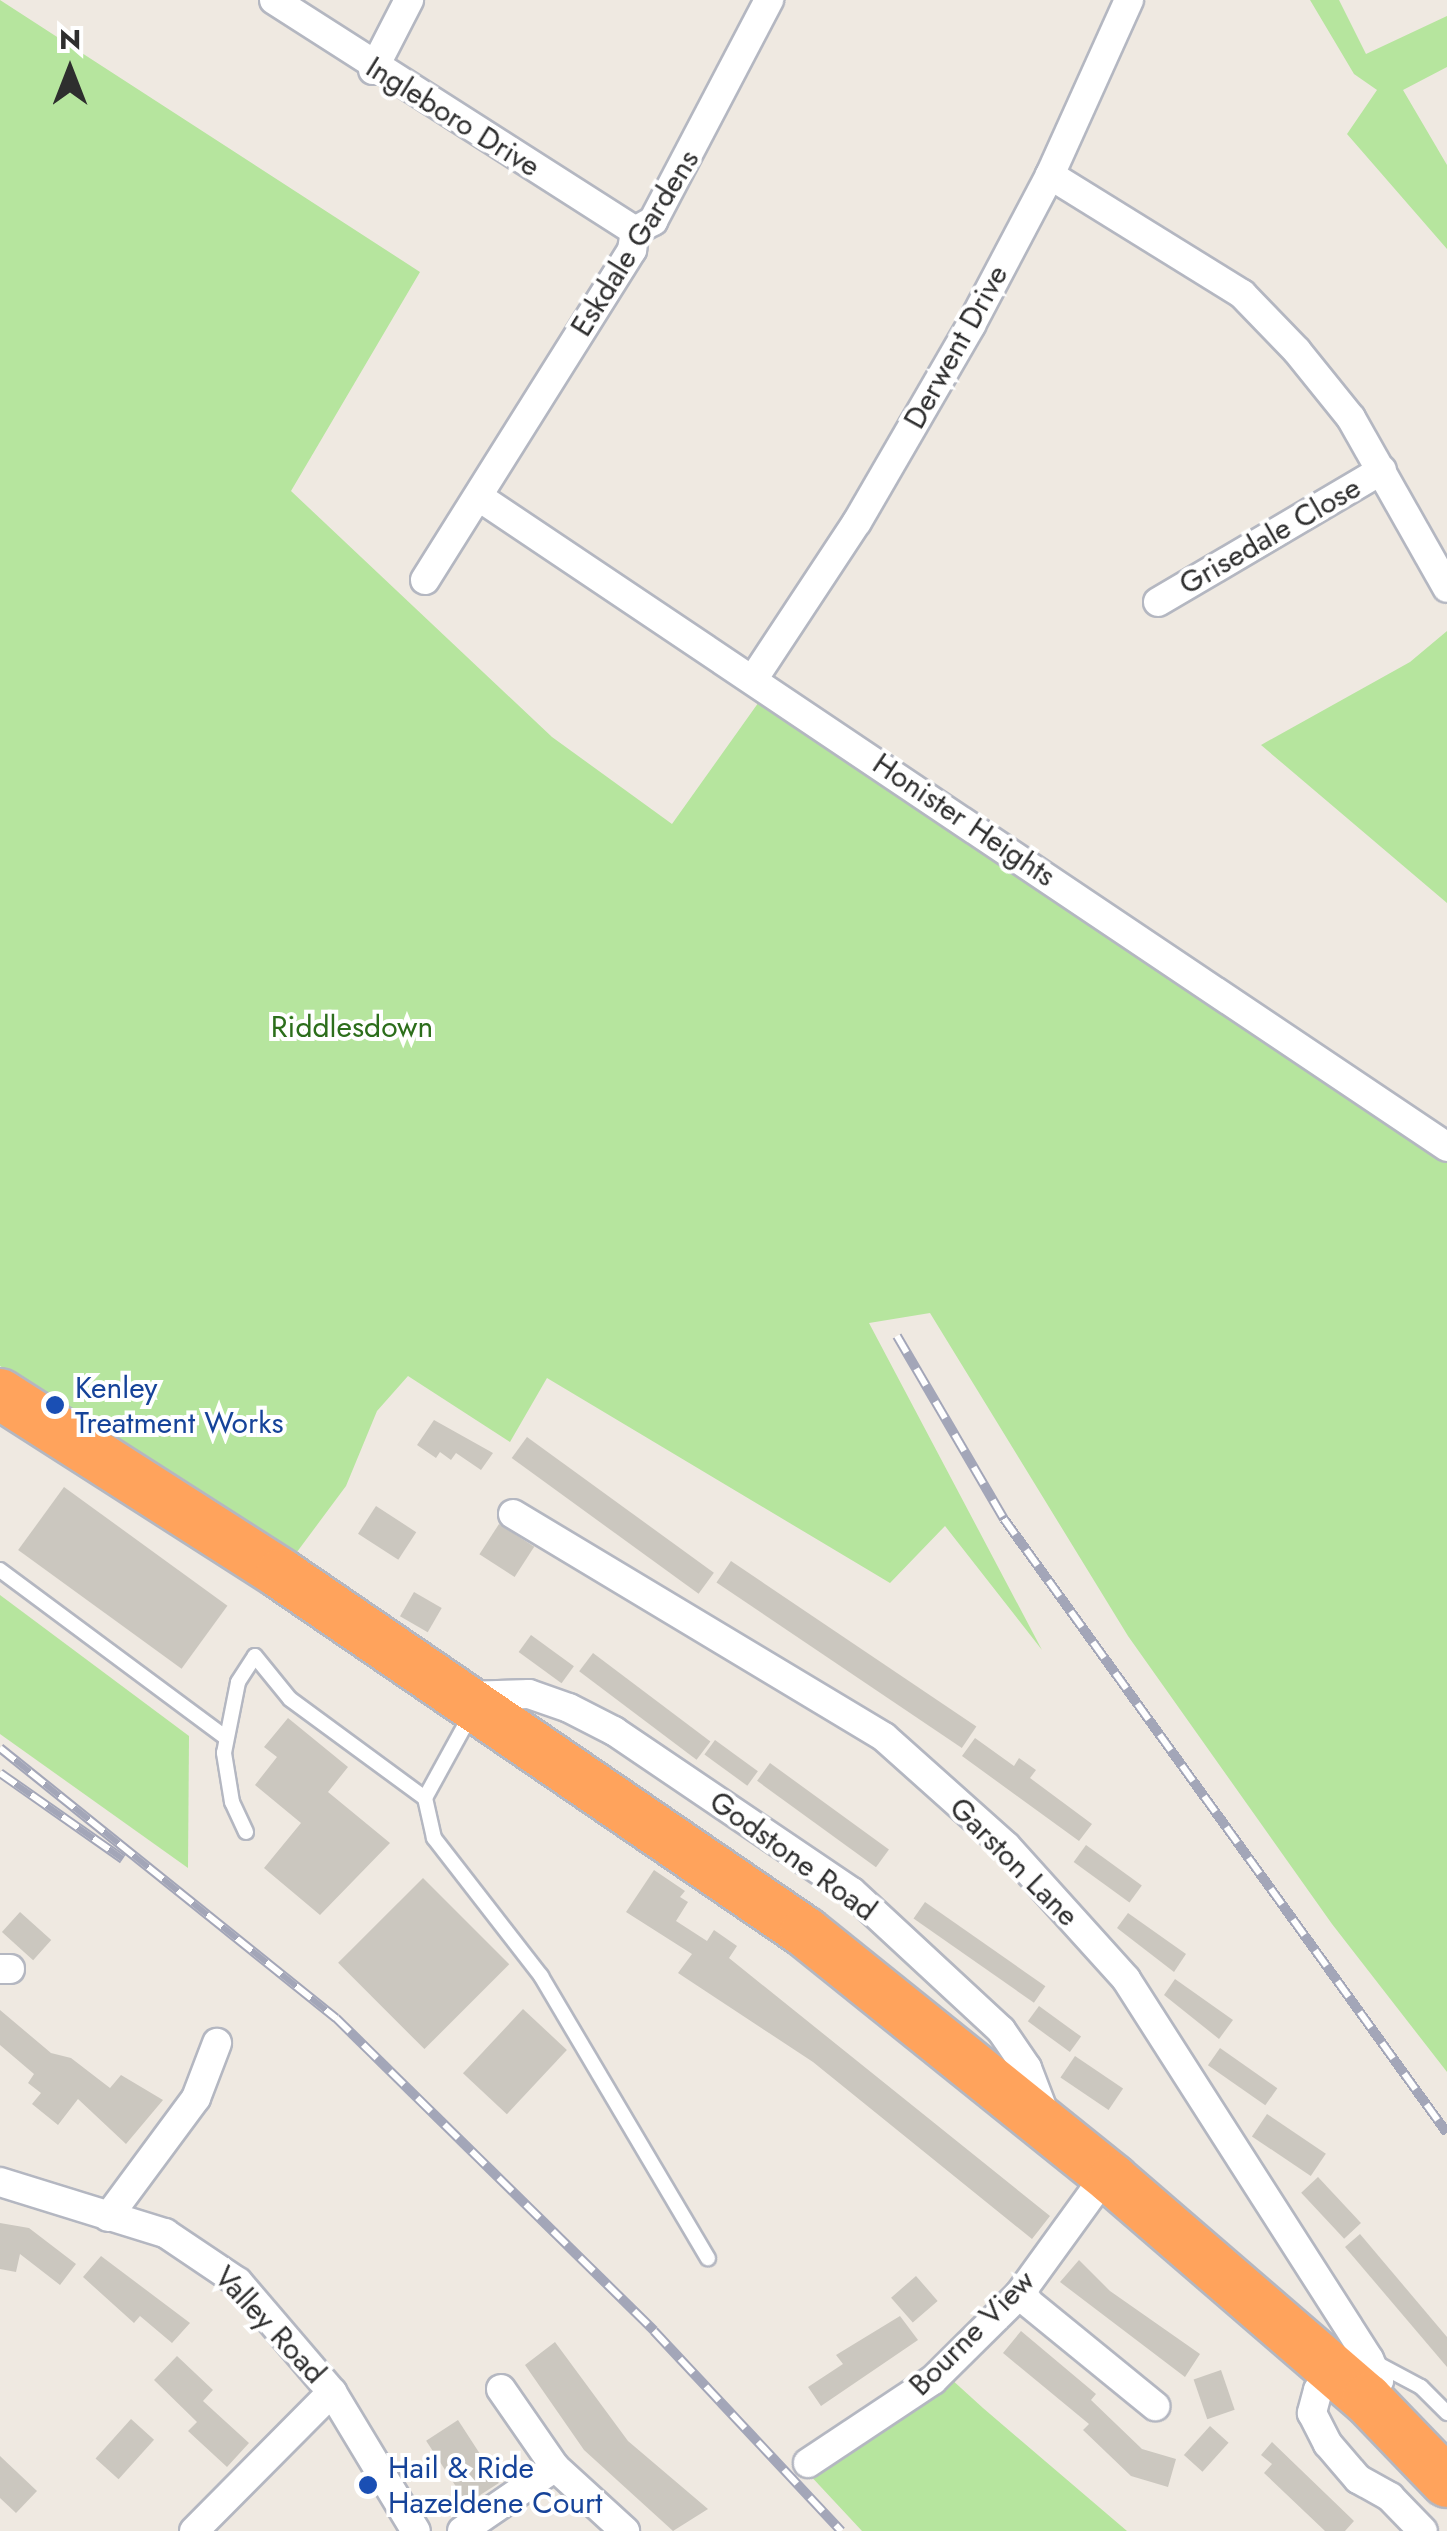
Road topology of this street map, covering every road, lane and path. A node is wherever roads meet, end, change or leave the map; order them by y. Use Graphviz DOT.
graph roads {
  1 [pos="274,0"];
  2 [pos="409,0"];
  3 [pos="769,0"];
  4 [pos="1129,0"];
  5 [pos="373,70"];
  6 [pos="1050,175"];
  7 [pos="634,231"];
  8 [pos="1382,470"];
  9 [pos="480,496"];
  10 [pos="424,580"];
  11 [pos="1447,588"];
  12 [pos="1158,602"];
  13 [pos="754,678"];
  14 [pos="1447,1147"];
  15 [pos="0,1394"];
  16 [pos="513,1514"];
  17 [pos="0,1570"];
  18 [pos="468,1702"];
  19 [pos="225,1737"];
  20 [pos="425,1798"];
  21 [pos="246,1832"];
  22 [pos="217,2043"];
  23 [pos="1113,2180"];
  24 [pos="0,2182"];
  25 [pos="108,2217"];
  26 [pos="708,2258"];
  27 [pos="1019,2296"];
  28 [pos="1357,2376"];
  29 [pos="501,2389"];
  30 [pos="332,2392"];
  31 [pos="1156,2406"];
  32 [pos="1447,2413"];
  33 [pos="808,2462"];
  34 [pos="555,2468"];
  35 [pos="1447,2482"];
  36 [pos="194,2531"];
  37 [pos="416,2531"];
  38 [pos="462,2531"];
  39 [pos="625,2531"];
  40 [pos="1423,2531"];
  1 -- 5 [label="street, Ingleboro Drive"];
  2 -- 5 [label="street"];
  3 -- 7 [label="street, Eskdale Gardens"];
  4 -- 6 [label="street, Derwent Drive"];
  5 -- 7 [label="street, Ingleboro Drive"];
  6 -- 8 [label="street"];
  6 -- 13 [label="street, Derwent Drive"];
  7 -- 9 [label="street, Eskdale Gardens"];
  8 -- 11 [label="street"];
  8 -- 12 [label="street, Grisedale Close"];
  9 -- 10 [label="street, Eskdale Gardens"];
  9 -- 13 [label="street, Honister Heights"];
  13 -- 14 [label="street, Honister Heights"];
  15 -- 18 [label="highway, Godstone Road"];
  16 -- 28 [label="street, Garston Lane"];
  17 -- 19 [label="lane"];
  18 -- 20 [label="lane"];
  18 -- 23 [label="highway, Godstone Road"];
  19 -- 20 [label="lane"];
  19 -- 21 [label="lane"];
  20 -- 26 [label="lane"];
  22 -- 25 [label="street"];
  23 -- 27 [label="street, Bourne View"];
  23 -- 28 [label="highway, Godstone Road"];
  24 -- 25 [label="street, Valley Road"];
  25 -- 30 [label="street, Valley Road"];
  27 -- 31 [label="street"];
  27 -- 33 [label="street, Bourne View"];
  28 -- 32 [label="lane, Garston Lane"];
  28 -- 35 [label="highway, Godstone Road"];
  28 -- 40 [label="street"];
  29 -- 34 [label="street"];
  30 -- 36 [label="street"];
  30 -- 37 [label="street, Valley Road"];
  34 -- 38 [label="street"];
  34 -- 39 [label="street"];
}
